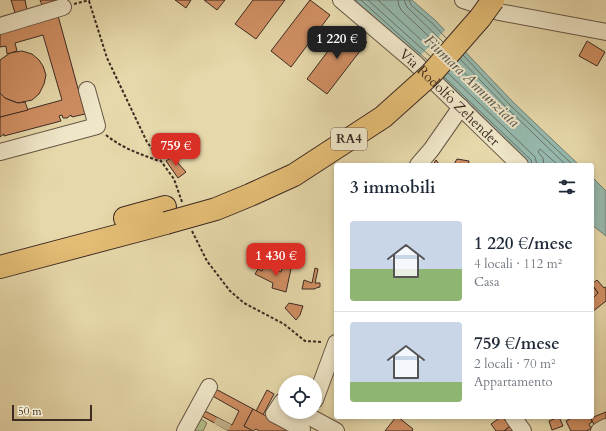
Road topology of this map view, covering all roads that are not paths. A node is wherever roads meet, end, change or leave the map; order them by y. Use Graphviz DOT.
graph roads {
  1 [pos="341,0"];
  2 [pos="462,0"];
  3 [pos="477,0"];
  4 [pos="493,0"];
  5 [pos="64,7"];
  6 [pos="0,26"];
  7 [pos="606,32"];
  8 [pos="87,90"];
  9 [pos="461,107"];
  10 [pos="0,152"];
  11 [pos="420,163"];
  12 [pos="518,163"];
  13 [pos="171,211"];
  14 [pos="0,251"];
  15 [pos="0,267"];
  16 [pos="334,349"];
  17 [pos="322,382"];
  18 [pos="209,387"];
  19 [pos="278,408"];
  20 [pos="278,415"];
  21 [pos="293,419"];
  22 [pos="514,419"];
  23 [pos="305,422"];
  24 [pos="606,427"];
  25 [pos="185,431"];
  26 [pos="336,431"];
  27 [pos="523,431"];
  28 [pos="599,431"];
  1 -- 9 [label="street, Via Rodolfo Zehender"];
  2 -- 7 [label="street"];
  3 -- 13 [label="highway, RA4"];
  4 -- 13 [label="highway, RA4, bridge"];
  5 -- 6 [label="street"];
  8 -- 10 [label="street"];
  9 -- 11 [label="street"];
  9 -- 12 [label="street, Via Rodolfo Zehender"];
  13 -- 14 [label="highway, RA4"];
  13 -- 15 [label="highway, RA4"];
  16 -- 17 [label="street"];
  18 -- 25 [label="street"];
  19 -- 20 [label="street"];
  21 -- 23 [label="street"];
  22 -- 27 [label="street"];
  23 -- 26 [label="street"];
  24 -- 28 [label="street"];
}
